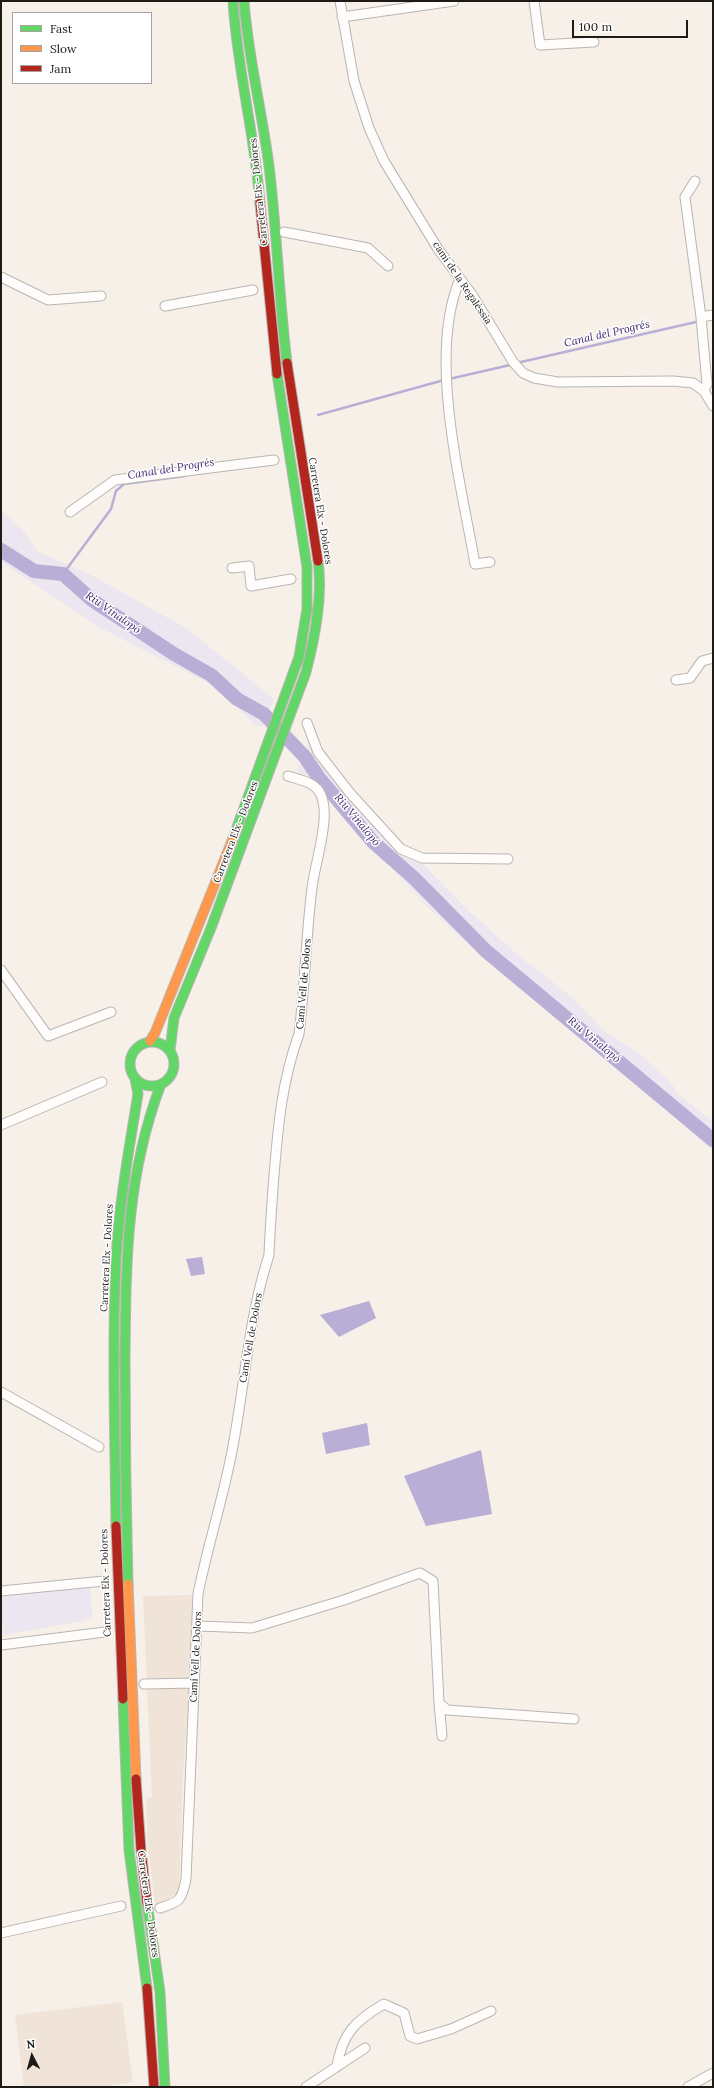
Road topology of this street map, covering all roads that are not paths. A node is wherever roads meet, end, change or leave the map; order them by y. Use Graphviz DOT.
graph roads {
  1 [pos="233,1"];
  2 [pos="244,1"];
  3 [pos="340,1"];
  4 [pos="534,1"];
  5 [pos="454,2"];
  6 [pos="342,17"];
  7 [pos="594,42"];
  8 [pos="695,180"];
  9 [pos="284,232"];
  10 [pos="388,266"];
  11 [pos="1,277"];
  12 [pos="460,279"];
  13 [pos="252,290"];
  14 [pos="101,296"];
  15 [pos="165,306"];
  16 [pos="713,315"];
  17 [pos="701,317"];
  18 [pos="704,391"];
  19 [pos="713,406"];
  20 [pos="274,460"];
  21 [pos="70,512"];
  22 [pos="490,562"];
  23 [pos="232,568"];
  24 [pos="291,579"];
  25 [pos="713,658"];
  26 [pos="676,680"];
  27 [pos="307,724"];
  28 [pos="288,776"];
  29 [pos="508,859"];
  30 [pos="1,970"];
  31 [pos="111,1012"];
  32 [pos="150,1041"];
  33 [pos="170,1050"];
  34 [pos="135,1079"];
  35 [pos="102,1082"];
  36 [pos="160,1084"];
  37 [pos="1,1125"];
  38 [pos="1,1392"];
  39 [pos="99,1447"];
  40 [pos="104,1582"];
  41 [pos="1,1591"];
  42 [pos="198,1626"];
  43 [pos="105,1632"];
  44 [pos="1,1645"];
  45 [pos="194,1683"];
  46 [pos="144,1684"];
  47 [pos="439,1703"];
  48 [pos="574,1719"];
  49 [pos="442,1736"];
  50 [pos="121,1906"];
  51 [pos="160,1908"];
  52 [pos="1,1933"];
  53 [pos="491,2011"];
  54 [pos="365,2048"];
  55 [pos="336,2066"];
  56 [pos="713,2073"];
  57 [pos="154,2087"];
  58 [pos="164,2087"];
  59 [pos="306,2087"];
  60 [pos="688,2087"];
  1 -- 32 [label="main road, Carretera Elx - Dolores"];
  2 -- 33 [label="main road, Carretera Elx - Dolores"];
  3 -- 6 [label="street, camí de la Regalèssia"];
  4 -- 7 [label="street"];
  5 -- 6 [label="street"];
  6 -- 12 [label="street, camí de la Regalèssia"];
  8 -- 17 [label="street"];
  9 -- 10 [label="street"];
  11 -- 14 [label="street"];
  12 -- 18 [label="street, camí de la Regalèssia"];
  12 -- 22 [label="street"];
  13 -- 15 [label="street"];
  16 -- 17 [label="street"];
  17 -- 18 [label="street"];
  18 -- 19 [label="street"];
  20 -- 21 [label="street"];
  23 -- 24 [label="street"];
  25 -- 26 [label="street"];
  27 -- 29 [label="street"];
  28 -- 42 [label="street, Camí Vell de Dolors"];
  30 -- 31 [label="street"];
  32 -- 33 [label="main road"];
  32 -- 34 [label="main road"];
  33 -- 36 [label="main road"];
  34 -- 36 [label="main road"];
  34 -- 57 [label="main road, Carretera Elx - Dolores"];
  35 -- 37 [label="street"];
  36 -- 58 [label="main road, Carretera Elx - Dolores"];
  38 -- 39 [label="street"];
  40 -- 41 [label="street"];
  42 -- 45 [label="street, Camí Vell de Dolors"];
  42 -- 47 [label="street"];
  43 -- 44 [label="street"];
  45 -- 46 [label="street"];
  45 -- 51 [label="street, Camí Vell de Dolors"];
  47 -- 48 [label="street"];
  47 -- 49 [label="street"];
  50 -- 52 [label="street"];
  53 -- 55 [label="street"];
  54 -- 55 [label="street"];
  55 -- 59 [label="street"];
  56 -- 60 [label="street"];
}
